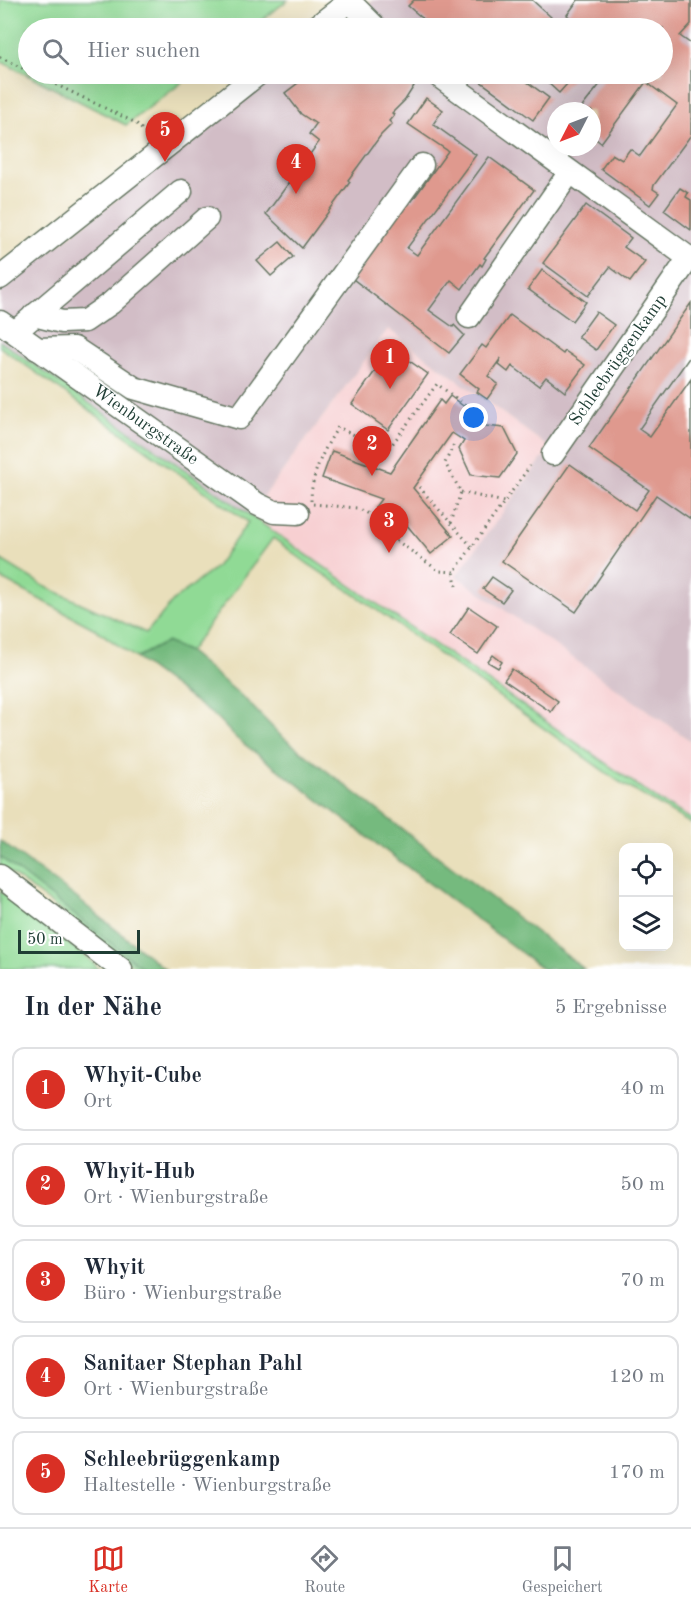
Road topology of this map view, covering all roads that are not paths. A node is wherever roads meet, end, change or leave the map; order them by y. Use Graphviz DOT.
graph roads {
  1 [pos="350,1"];
  2 [pos="328,18"];
  3 [pos="366,18"];
  4 [pos="245,84"];
  5 [pos="450,84"];
  6 [pos="422,165"];
  7 [pos="570,172"];
  8 [pos="181,191"];
  9 [pos="207,218"];
  10 [pos="690,259"];
  11 [pos="0,279"];
  12 [pos="34,315"];
  13 [pos="469,317"];
  14 [pos="8,327"];
  15 [pos="37,349"];
  16 [pos="553,454"];
  17 [pos="298,513"];
  18 [pos="0,876"];
  19 [pos="121,969"];
  1 -- 2 [label="street"];
  1 -- 3 [label="street"];
  4 -- 11 [label="street"];
  5 -- 7 [label="street, Schleebrüggenkamp"];
  6 -- 15 [label="street"];
  7 -- 10 [label="street, Schleebrüggenkamp"];
  7 -- 13 [label="street"];
  8 -- 12 [label="street"];
  9 -- 12 [label="street"];
  10 -- 16 [label="street, Schleebrüggenkamp"];
  12 -- 14 [label="street"];
  14 -- 15 [label="street, Wienburgstraße"];
  15 -- 17 [label="street, Wienburgstraße"];
  18 -- 19 [label="street"];
}
